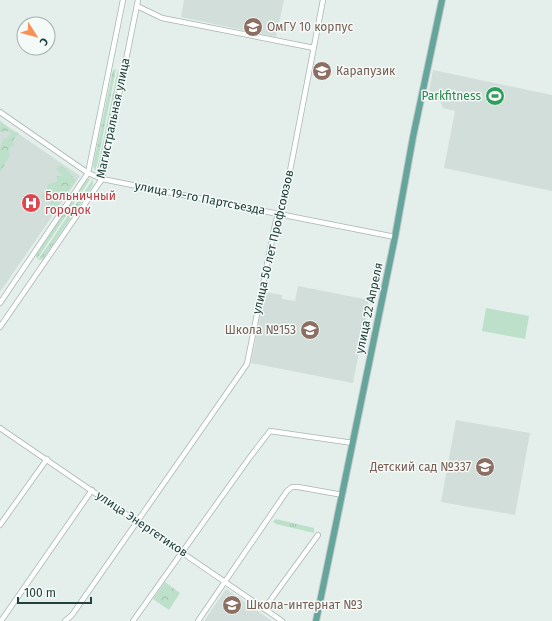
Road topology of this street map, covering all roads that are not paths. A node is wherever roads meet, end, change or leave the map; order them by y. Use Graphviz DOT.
graph roads {
  1 [pos="123,0"];
  2 [pos="138,0"];
  3 [pos="323,0"];
  4 [pos="442,0"];
  5 [pos="137,6"];
  6 [pos="314,48"];
  7 [pos="0,112"];
  8 [pos="88,174"];
  9 [pos="102,179"];
  10 [pos="280,213"];
  11 [pos="395,237"];
  12 [pos="0,303"];
  13 [pos="0,327"];
  14 [pos="0,428"];
  15 [pos="353,443"];
  16 [pos="46,459"];
  17 [pos="92,490"];
  18 [pos="343,495"];
  19 [pos="138,521"];
  20 [pos="0,525"];
  21 [pos="318,535"];
  22 [pos="183,552"];
  23 [pos="224,581"];
  24 [pos="264,608"];
  25 [pos="1,621"];
  26 [pos="66,621"];
  27 [pos="133,621"];
  28 [pos="198,621"];
  29 [pos="282,621"];
  30 [pos="316,621"];
  1 -- 8 [label="street, Магистральная улица"];
  2 -- 5 [label="street, Магистральная улица"];
  3 -- 6 [label="street, улица 50 лет Профсоюзов"];
  4 -- 11 [label="main road, улица 22 Апреля"];
  5 -- 6 [label="street"];
  5 -- 9 [label="street, Магистральная улица"];
  6 -- 10 [label="street, улица 50 лет Профсоюзов"];
  7 -- 8 [label="street, улица 19-го Партсъезда"];
  8 -- 9 [label="street, улица 19-го Партсъезда"];
  8 -- 12 [label="street, Магистральная улица"];
  9 -- 10 [label="street, улица 19-го Партсъезда"];
  9 -- 13 [label="street, Магистральная улица"];
  10 -- 11 [label="street, улица 19-го Партсъезда"];
  10 -- 19 [label="street, улица 50 лет Профсоюзов"];
  11 -- 15 [label="main road, улица 22 Апреля"];
  14 -- 16 [label="street, улица Энергетиков"];
  15 -- 18 [label="main road, улица 22 Апреля"];
  15 -- 22 [label="street"];
  16 -- 17 [label="street, улица Энергетиков"];
  16 -- 20 [label="street"];
  17 -- 19 [label="street, улица Энергетиков"];
  17 -- 25 [label="street"];
  18 -- 23 [label="street"];
  18 -- 30 [label="main road, улица 22 Апреля"];
  19 -- 22 [label="street, улица Энергетиков"];
  19 -- 26 [label="street, улица 50 лет Профсоюзов"];
  21 -- 24 [label="street"];
  22 -- 23 [label="street, улица Энергетиков"];
  22 -- 27 [label="street"];
  23 -- 24 [label="street, улица Энергетиков"];
  23 -- 28 [label="street"];
  24 -- 29 [label="street, улица Энергетиков"];
}
